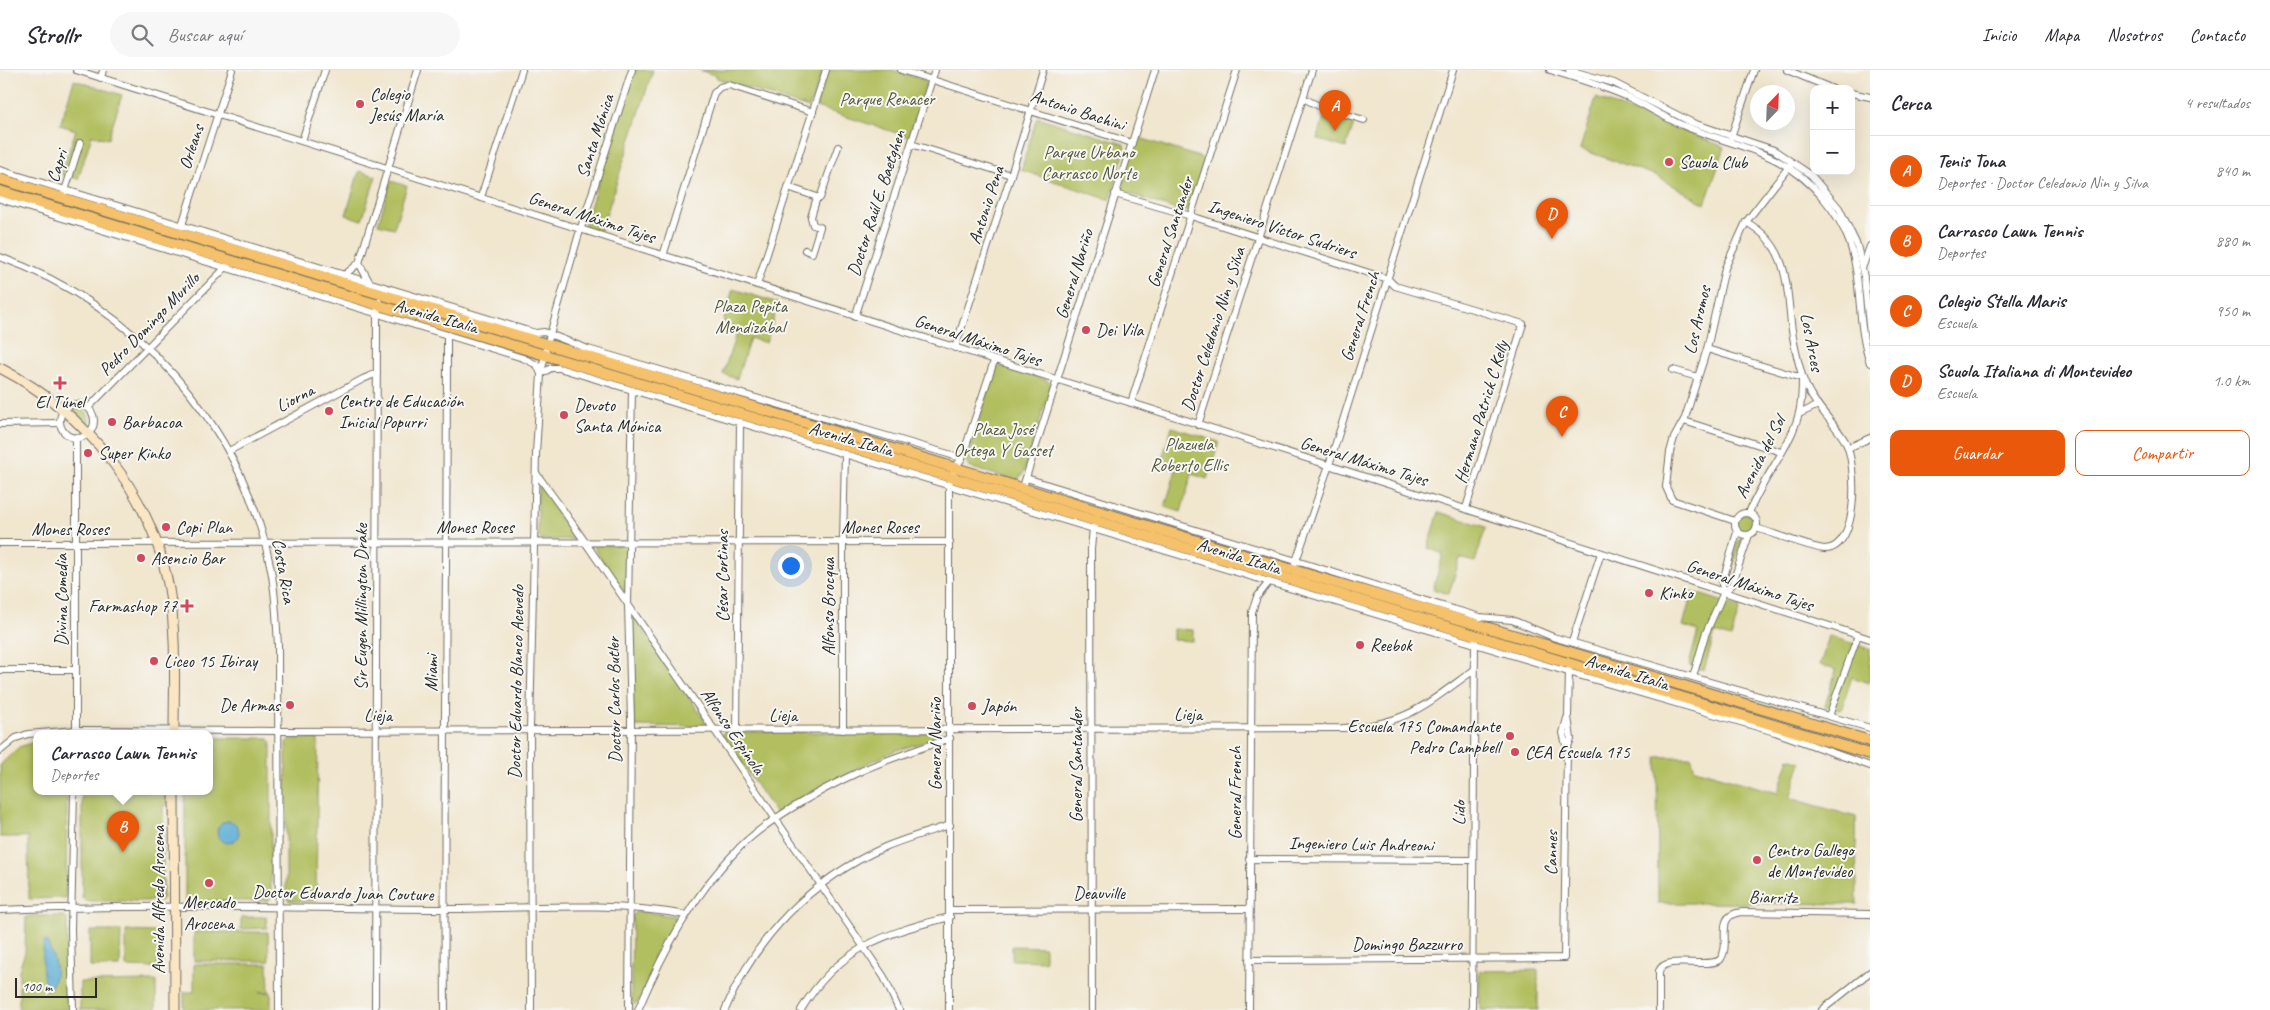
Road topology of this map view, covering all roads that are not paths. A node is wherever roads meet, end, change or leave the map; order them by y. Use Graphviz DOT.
graph roads {
  1 [pos="76,70"];
  2 [pos="103,70"];
  3 [pos="232,70"];
  4 [pos="325,70"];
  5 [pos="418,70"];
  6 [pos="522,70"];
  7 [pos="632,70"];
  8 [pos="826,70"];
  9 [pos="901,70"];
  10 [pos="935,70"];
  11 [pos="1043,70"];
  12 [pos="1154,70"];
  13 [pos="1237,70"];
  14 [pos="1312,70"];
  15 [pos="1453,70"];
  16 [pos="1550,70"];
  17 [pos="1569,70"];
  18 [pos="1754,70"];
  19 [pos="1787,70"];
  20 [pos="101,78"];
  21 [pos="932,80"];
  22 [pos="1823,85"];
  23 [pos="1855,94"];
  24 [pos="1870,97"];
  25 [pos="1303,98"];
  26 [pos="1031,111"];
  27 [pos="813,112"];
  28 [pos="217,115"];
  29 [pos="1364,120"];
  30 [pos="1731,138"];
  31 [pos="302,141"];
  32 [pos="80,143"];
  33 [pos="1132,143"];
  34 [pos="911,144"];
  35 [pos="838,147"];
  36 [pos="1791,164"];
  37 [pos="387,167"];
  38 [pos="0,170"];
  39 [pos="1011,175"];
  40 [pos="0,179"];
  41 [pos="38,186"];
  42 [pos="788,187"];
  43 [pos="0,191"];
  44 [pos="64,194"];
  45 [pos="1115,194"];
  46 [pos="482,197"];
  47 [pos="817,197"];
  48 [pos="0,199"];
  49 [pos="1191,216"];
  50 [pos="1746,222"];
  51 [pos="180,230"];
  52 [pos="581,230"];
  53 [pos="1258,237"];
  54 [pos="1870,246"];
  55 [pos="805,250"];
  56 [pos="663,256"];
  57 [pos="0,257"];
  58 [pos="287,263"];
  59 [pos="359,263"];
  60 [pos="228,265"];
  61 [pos="1859,267"];
  62 [pos="344,276"];
  63 [pos="1388,279"];
  64 [pos="333,281"];
  65 [pos="370,283"];
  66 [pos="757,285"];
  67 [pos="379,305"];
  68 [pos="855,317"];
  69 [pos="1523,324"];
  70 [pos="507,332"];
  71 [pos="550,334"];
  72 [pos="447,335"];
  73 [pos="1870,335"];
  74 [pos="505,343"];
  75 [pos="149,347"];
  76 [pos="955,348"];
  77 [pos="1707,349"];
  78 [pos="587,352"];
  79 [pos="549,353"];
  80 [pos="994,360"];
  81 [pos="1870,363"];
  82 [pos="0,368"];
  83 [pos="1673,370"];
  84 [pos="583,371"];
  85 [pos="377,373"];
  86 [pos="541,374"];
  87 [pos="599,376"];
  88 [pos="1698,377"];
  89 [pos="1802,378"];
  90 [pos="1057,381"];
  91 [pos="632,390"];
  92 [pos="719,392"];
  93 [pos="1131,403"];
  94 [pos="1818,405"];
  95 [pos="88,408"];
  96 [pos="63,410"];
  97 [pos="1799,414"];
  98 [pos="1684,421"];
  99 [pos="740,422"];
  100 [pos="60,423"];
  101 [pos="0,424"];
  102 [pos="1198,425"];
  103 [pos="88,433"];
  104 [pos="76,438"];
  105 [pos="1870,438"];
  106 [pos="1848,448"];
  107 [pos="229,451"];
  108 [pos="1781,452"];
  109 [pos="845,454"];
  110 [pos="962,458"];
  111 [pos="1329,465"];
  112 [pos="956,466"];
  113 [pos="973,472"];
  114 [pos="535,473"];
  115 [pos="950,481"];
  116 [pos="1024,482"];
  117 [pos="970,483"];
  118 [pos="1466,508"];
  119 [pos="1749,513"];
  120 [pos="1735,521"];
  121 [pos="1096,525"];
  122 [pos="1756,528"];
  123 [pos="1737,532"];
  124 [pos="1749,535"];
  125 [pos="447,542"];
  126 [pos="737,542"];
  127 [pos="843,542"];
  128 [pos="950,542"];
  129 [pos="0,543"];
  130 [pos="376,543"];
  131 [pos="533,543"];
  132 [pos="585,543"];
  133 [pos="629,543"];
  134 [pos="76,544"];
  135 [pos="157,544"];
  136 [pos="265,544"];
  137 [pos="1601,553"];
  138 [pos="1294,566"];
  139 [pos="1269,582"];
  140 [pos="1724,592"];
  141 [pos="628,605"];
  142 [pos="1477,630"];
  143 [pos="1858,635"];
  144 [pos="1870,639"];
  145 [pos="1572,642"];
  146 [pos="1569,668"];
  147 [pos="0,670"];
  148 [pos="76,670"];
  149 [pos="1474,670"];
  150 [pos="1693,677"];
  151 [pos="1830,716"];
  152 [pos="1870,728"];
  153 [pos="950,729"];
  154 [pos="1091,729"];
  155 [pos="1250,729"];
  156 [pos="76,730"];
  157 [pos="174,730"];
  158 [pos="376,730"];
  159 [pos="446,730"];
  160 [pos="530,730"];
  161 [pos="715,730"];
  162 [pos="736,730"];
  163 [pos="843,730"];
  164 [pos="277,731"];
  165 [pos="630,731"];
  166 [pos="213,732"];
  167 [pos="33,734"];
  168 [pos="1800,737"];
  169 [pos="950,738"];
  170 [pos="1870,741"];
  171 [pos="0,751"];
  172 [pos="1870,754"];
  173 [pos="1870,766"];
  174 [pos="74,795"];
  175 [pos="174,795"];
  176 [pos="775,820"];
  177 [pos="950,825"];
  178 [pos="1249,859"];
  179 [pos="1473,860"];
  180 [pos="820,885"];
  181 [pos="279,906"];
  182 [pos="72,907"];
  183 [pos="174,907"];
  184 [pos="530,907"];
  185 [pos="374,908"];
  186 [pos="1091,908"];
  187 [pos="444,909"];
  188 [pos="629,909"];
  189 [pos="1249,909"];
  190 [pos="0,910"];
  191 [pos="950,913"];
  192 [pos="1870,914"];
  193 [pos="685,915"];
  194 [pos="863,946"];
  195 [pos="1564,958"];
  196 [pos="1471,959"];
  197 [pos="1249,960"];
  198 [pos="1870,972"];
  199 [pos="73,1010"];
  200 [pos="175,1010"];
  201 [pos="279,1010"];
  202 [pos="376,1010"];
  203 [pos="445,1010"];
  204 [pos="531,1010"];
  205 [pos="629,1010"];
  206 [pos="638,1010"];
  207 [pos="725,1010"];
  208 [pos="801,1010"];
  209 [pos="899,1010"];
  210 [pos="949,1010"];
  211 [pos="1092,1010"];
  212 [pos="1249,1010"];
  213 [pos="1472,1010"];
  214 [pos="1659,1010"];
  215 [pos="1822,1010"];
  1 -- 20 [label="street, General Máximo Tajes"];
  2 -- 20 [label="street"];
  3 -- 28 [label="street, Orleans"];
  4 -- 31 [label="street"];
  5 -- 37 [label="street"];
  6 -- 46 [label="street"];
  7 -- 52 [label="street, Santa Mónica"];
  8 -- 27 [label="street"];
  9 -- 21 [label="street, Antonio Bachini"];
  10 -- 21 [label="street, Doctor Raúl E. Baetghen"];
  11 -- 26 [label="street, Antonio Pena"];
  12 -- 33 [label="street, General Nariño"];
  13 -- 49 [label="street, General Santander"];
  14 -- 25 [label="street, Doctor Celedonio Nin y Silva"];
  15 -- 63 [label="street, General French"];
  16 -- 30 [label="street"];
  17 -- 30 [label="street"];
  18 -- 30 [label="street"];
  19 -- 22 [label="street"];
  20 -- 28 [label="street, General Máximo Tajes"];
  21 -- 26 [label="street, Antonio Bachini"];
  21 -- 34 [label="street, Doctor Raúl E. Baetghen"];
  23 -- 24 [label="street"];
  25 -- 29 [label="street"];
  25 -- 53 [label="street, Doctor Celedonio Nin y Silva"];
  26 -- 33 [label="street, Antonio Bachini"];
  26 -- 39 [label="street, Antonio Pena"];
  27 -- 42 [label="street"];
  27 -- 56 [label="street"];
  28 -- 31 [label="street, General Máximo Tajes"];
  28 -- 51 [label="street, Orleans"];
  30 -- 36 [label="street"];
  31 -- 37 [label="street, General Máximo Tajes"];
  32 -- 44 [label="street, Capri"];
  33 -- 45 [label="street, General Nariño"];
  34 -- 39 [label="street"];
  34 -- 68 [label="street, Doctor Raúl E. Baetghen"];
  35 -- 47 [label="street"];
  36 -- 50 [label="street, Los Aromos"];
  36 -- 61 [label="street"];
  37 -- 46 [label="street, General Máximo Tajes"];
  37 -- 59 [label="street"];
  38 -- 41 [label="street, Avenida Italia"];
  39 -- 76 [label="street, Antonio Pena"];
  40 -- 41 [label="main road, Avenida Italia"];
  41 -- 44 [label="main road, Avenida Italia"];
  42 -- 47 [label="street"];
  42 -- 66 [label="street"];
  43 -- 60 [label="main road, Avenida Italia"];
  44 -- 51 [label="main road, Avenida Italia"];
  45 -- 49 [label="street, Ingeniero Víctor Sudriers"];
  45 -- 90 [label="street, General Nariño"];
  46 -- 52 [label="street, General Máximo Tajes"];
  47 -- 55 [label="street"];
  48 -- 60 [label="street, Avenida Italia"];
  49 -- 53 [label="street, Ingeniero Víctor Sudriers"];
  49 -- 93 [label="street, General Santander"];
  50 -- 77 [label="street, Los Aromos"];
  50 -- 89 [label="street, Los Arces"];
  51 -- 58 [label="main road, Avenida Italia"];
  52 -- 56 [label="street, General Máximo Tajes"];
  52 -- 71 [label="street, Santa Mónica"];
  53 -- 63 [label="street, Ingeniero Víctor Sudriers"];
  53 -- 102 [label="street, Doctor Celedonio Nin y Silva"];
  54 -- 61 [label="street"];
  56 -- 66 [label="street, General Máximo Tajes"];
  57 -- 75 [label="street, Costa Rica"];
  58 -- 62 [label="street, Avenida Italia"];
  58 -- 64 [label="main road, Avenida Italia"];
  59 -- 62 [label="street"];
  59 -- 65 [label="street"];
  60 -- 67 [label="main road, Avenida Italia"];
  60 -- 75 [label="street, Pedro Domingo Murillo"];
  61 -- 73 [label="street"];
  61 -- 81 [label="street"];
  62 -- 64 [label="street"];
  62 -- 65 [label="street, Avenida Italia"];
  63 -- 69 [label="street, Ingeniero Víctor Sudriers"];
  63 -- 111 [label="street, General French"];
  64 -- 67 [label="main road, Avenida Italia"];
  65 -- 67 [label="street"];
  65 -- 71 [label="street, Avenida Italia"];
  66 -- 68 [label="street, General Máximo Tajes"];
  67 -- 70 [label="main road, Avenida Italia"];
  67 -- 72 [label="street, Avenida Italia"];
  67 -- 74 [label="main road, Avenida Italia"];
  67 -- 85 [label="street, Sir Eugen Millington Drake"];
  68 -- 76 [label="street, General Máximo Tajes"];
  69 -- 118 [label="street, Hermano Patrick C Kelly"];
  70 -- 74 [label="street"];
  70 -- 79 [label="main road, Avenida Italia"];
  71 -- 78 [label="street, Avenida Italia"];
  71 -- 79 [label="street, Santa Mónica"];
  72 -- 86 [label="street, Avenida Italia"];
  72 -- 125 [label="street, Miami"];
  74 -- 79 [label="main road, Avenida Italia"];
  75 -- 95 [label="street, Pedro Domingo Murillo"];
  75 -- 107 [label="street, Costa Rica"];
  76 -- 80 [label="street, General Máximo Tajes"];
  77 -- 88 [label="street, Los Aromos"];
  77 -- 89 [label="street"];
  78 -- 79 [label="main road, Avenida Italia"];
  78 -- 84 [label="street"];
  78 -- 92 [label="main road, Avenida Italia"];
  79 -- 84 [label="main road, Avenida Italia"];
  79 -- 86 [label="street, Doctor Eduardo Blanco Acevedo"];
  80 -- 90 [label="street, General Máximo Tajes"];
  80 -- 110 [label="street"];
  82 -- 96 [label="street"];
  83 -- 88 [label="street"];
  84 -- 86 [label="street, Avenida Italia"];
  84 -- 87 [label="main road, Avenida Italia"];
  85 -- 107 [label="street, Liorna"];
  85 -- 130 [label="street, Sir Eugen Millington Drake"];
  86 -- 114 [label="street, Doctor Eduardo Blanco Acevedo"];
  87 -- 91 [label="street, Avenida Italia"];
  87 -- 115 [label="main road, Avenida Italia"];
  88 -- 98 [label="street, Los Aromos"];
  89 -- 94 [label="street, Los Arces"];
  89 -- 97 [label="street, Avenida del Sol"];
  90 -- 93 [label="street, General Máximo Tajes"];
  90 -- 116 [label="street, General Nariño"];
  91 -- 99 [label="street, Avenida Italia"];
  91 -- 133 [label="street, Doctor Carlos Butler"];
  92 -- 110 [label="street, Avenida Italia"];
  92 -- 112 [label="main road, Avenida Italia"];
  93 -- 102 [label="street, General Máximo Tajes"];
  94 -- 97 [label="street, Avenida del Sol"];
  94 -- 106 [label="street, Los Arces"];
  95 -- 96 [label="street"];
  95 -- 103 [label="street"];
  96 -- 100 [label="street"];
  96 -- 103 [label="street"];
  97 -- 108 [label="street, Avenida del Sol"];
  98 -- 108 [label="street"];
  98 -- 120 [label="street, Los Aromos"];
  99 -- 109 [label="street, Avenida Italia"];
  99 -- 126 [label="street, César Cortinas"];
  100 -- 101 [label="street"];
  100 -- 104 [label="street"];
  102 -- 111 [label="street, General Máximo Tajes"];
  103 -- 104 [label="street"];
  103 -- 135 [label="street"];
  104 -- 134 [label="street, Divina Comedia"];
  105 -- 106 [label="street"];
  106 -- 122 [label="street, Los Arces"];
  107 -- 136 [label="street, Costa Rica"];
  108 -- 119 [label="street, Avenida del Sol"];
  109 -- 115 [label="street, Avenida Italia"];
  109 -- 127 [label="street, Alfonso Brocqua"];
  110 -- 112 [label="street"];
  111 -- 118 [label="street, General Máximo Tajes"];
  111 -- 138 [label="street, General French"];
  112 -- 113 [label="main road, Avenida Italia"];
  112 -- 115 [label="street"];
  113 -- 116 [label="main road, Avenida Italia"];
  113 -- 117 [label="street"];
  114 -- 131 [label="street, Doctor Eduardo Blanco Acevedo"];
  114 -- 132 [label="street, Alfonso Espínola"];
  115 -- 117 [label="main road, Avenida Italia"];
  115 -- 121 [label="street, Avenida Italia"];
  115 -- 128 [label="street, General Nariño"];
  116 -- 138 [label="main road, Avenida Italia"];
  117 -- 121 [label="main road, Avenida Italia"];
  118 -- 137 [label="street, General Máximo Tajes"];
  119 -- 120 [label="street"];
  119 -- 122 [label="street"];
  120 -- 123 [label="street"];
  121 -- 139 [label="street, Avenida Italia"];
  121 -- 142 [label="main road, Avenida Italia"];
  121 -- 154 [label="street, General Santander"];
  122 -- 124 [label="street"];
  123 -- 124 [label="street"];
  123 -- 140 [label="street"];
  124 -- 140 [label="street"];
  125 -- 130 [label="street, Mones Roses"];
  125 -- 131 [label="street, Mones Roses"];
  125 -- 159 [label="street, Miami"];
  126 -- 127 [label="street, Mones Roses"];
  126 -- 133 [label="street, Mones Roses"];
  126 -- 162 [label="street, César Cortinas"];
  127 -- 128 [label="street, Mones Roses"];
  127 -- 163 [label="street, Alfonso Brocqua"];
  128 -- 153 [label="street, General Nariño"];
  129 -- 134 [label="street, Mones Roses"];
  130 -- 136 [label="street, Mones Roses"];
  130 -- 158 [label="street, Sir Eugen Millington Drake"];
  131 -- 132 [label="street, Mones Roses"];
  131 -- 160 [label="street, Doctor Eduardo Blanco Acevedo"];
  132 -- 133 [label="street, Mones Roses"];
  132 -- 141 [label="street, Alfonso Espínola"];
  133 -- 141 [label="street, Doctor Carlos Butler"];
  134 -- 135 [label="street, Mones Roses"];
  134 -- 148 [label="street, Divina Comedia"];
  135 -- 136 [label="street, Mones Roses"];
  135 -- 157 [label="street"];
  136 -- 164 [label="street, Costa Rica"];
  137 -- 140 [label="street, General Máximo Tajes"];
  137 -- 145 [label="street"];
  138 -- 142 [label="main road, Avenida Italia"];
  139 -- 142 [label="street, Avenida Italia"];
  139 -- 155 [label="street, General French"];
  140 -- 143 [label="street, General Máximo Tajes"];
  140 -- 150 [label="street"];
  141 -- 161 [label="street, Alfonso Espínola"];
  141 -- 165 [label="street, Doctor Carlos Butler"];
  142 -- 145 [label="street, Avenida Italia"];
  142 -- 146 [label="main road, Avenida Italia"];
  142 -- 149 [label="street, Lido"];
  142 -- 170 [label="main road, Avenida Italia"];
  143 -- 144 [label="street, General Máximo Tajes"];
  143 -- 151 [label="street"];
  145 -- 150 [label="street, Avenida Italia"];
  146 -- 168 [label="main road, Avenida Italia"];
  146 -- 195 [label="street, Cannes"];
  147 -- 148 [label="street"];
  148 -- 156 [label="street, Divina Comedia"];
  149 -- 155 [label="street, Lieja"];
  149 -- 179 [label="street, Lido"];
  150 -- 151 [label="street, Avenida Italia"];
  151 -- 152 [label="street, Avenida Italia"];
  153 -- 154 [label="street, Lieja"];
  153 -- 163 [label="street, Lieja"];
  153 -- 169 [label="street, General Nariño"];
  154 -- 155 [label="street, Lieja"];
  154 -- 186 [label="street, General Santander"];
  155 -- 178 [label="street, General French"];
  158 -- 159 [label="street, Lieja"];
  158 -- 164 [label="street, Lieja"];
  158 -- 185 [label="street, Sir Eugen Millington Drake"];
  159 -- 160 [label="street, Lieja"];
  159 -- 187 [label="street, Miami"];
  160 -- 165 [label="street, Lieja"];
  160 -- 184 [label="street, Doctor Eduardo Blanco Acevedo"];
  161 -- 162 [label="street, Lieja"];
  161 -- 165 [label="street, Lieja"];
  161 -- 176 [label="street, Alfonso Espínola"];
  162 -- 163 [label="street, Lieja"];
  164 -- 166 [label="street, Lieja"];
  164 -- 181 [label="street, Costa Rica"];
  165 -- 188 [label="street, Doctor Carlos Butler"];
  167 -- 171 [label="street, Lieja"];
  168 -- 172 [label="main road, Avenida Italia"];
  168 -- 173 [label="street, Avenida Italia"];
  169 -- 176 [label="street"];
  169 -- 177 [label="street, General Nariño"];
  174 -- 182 [label="street"];
  175 -- 183 [label="street, Avenida Alfredo Arocena"];
  176 -- 180 [label="street, Alfonso Espínola"];
  176 -- 193 [label="street"];
  177 -- 180 [label="street"];
  177 -- 191 [label="street, General Nariño"];
  178 -- 179 [label="street, Ingeniero Luis Andreoni"];
  178 -- 189 [label="street, General French"];
  179 -- 196 [label="street, Lido"];
  180 -- 194 [label="street, Alfonso Espínola"];
  180 -- 207 [label="street"];
  181 -- 183 [label="street, Doctor Eduardo Juan Couture"];
  181 -- 185 [label="street, Doctor Eduardo Juan Couture"];
  181 -- 201 [label="street, Costa Rica"];
  182 -- 183 [label="street, Doctor Eduardo Juan Couture"];
  182 -- 190 [label="street, Doctor Eduardo Juan Couture"];
  182 -- 199 [label="street"];
  183 -- 200 [label="street, Avenida Alfredo Arocena"];
  184 -- 187 [label="street, Doctor Eduardo Juan Couture"];
  184 -- 188 [label="street, Doctor Eduardo Juan Couture"];
  184 -- 204 [label="street, Doctor Eduardo Blanco Acevedo"];
  185 -- 187 [label="street, Doctor Eduardo Juan Couture"];
  185 -- 202 [label="street, Sir Eugen Millington Drake"];
  186 -- 189 [label="street, Deauville"];
  186 -- 191 [label="street, Deauville"];
  186 -- 211 [label="street, General Santander"];
  187 -- 203 [label="street, Miami"];
  188 -- 193 [label="street, Doctor Eduardo Juan Couture"];
  188 -- 205 [label="street, Doctor Carlos Butler"];
  189 -- 197 [label="street, General French"];
  191 -- 194 [label="street, Deauville"];
  191 -- 210 [label="street, General Nariño"];
  192 -- 214 [label="street, Biarritz"];
  193 -- 206 [label="street"];
  194 -- 208 [label="street, Deauville"];
  194 -- 209 [label="street, Alfonso Espínola"];
  195 -- 196 [label="street, Domingo Bazzurro"];
  196 -- 197 [label="street, Domingo Bazzurro"];
  196 -- 213 [label="street, Lido"];
  197 -- 212 [label="street, General French"];
  198 -- 215 [label="street"];
}
